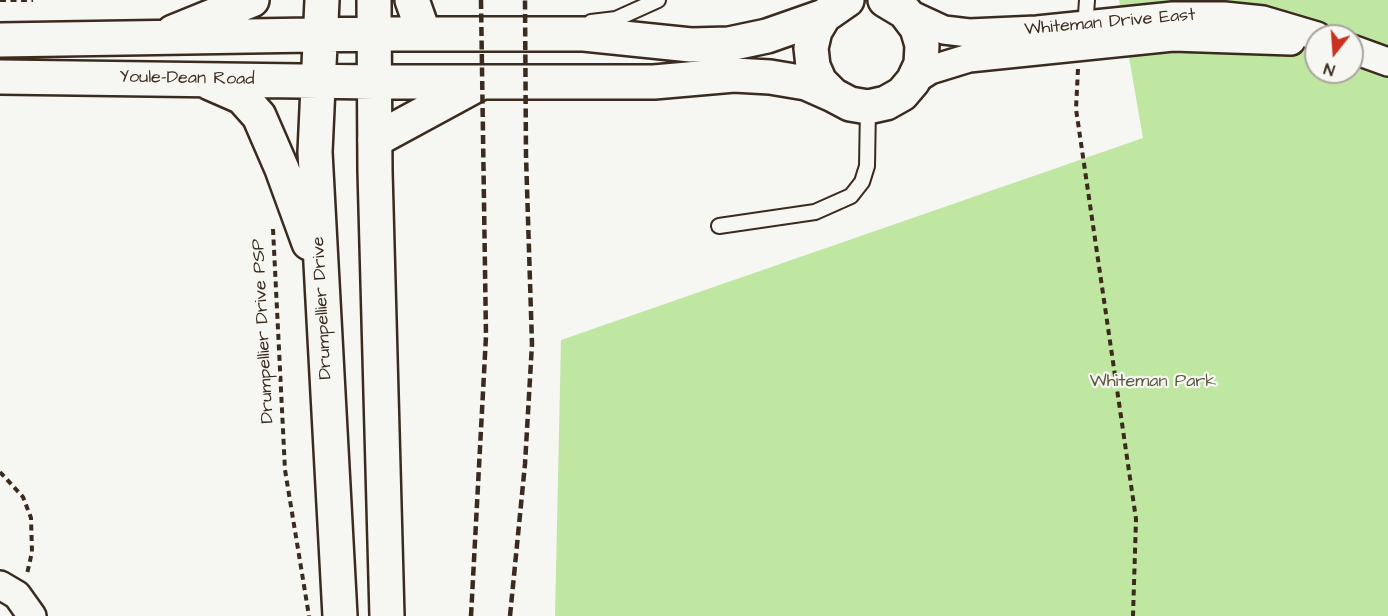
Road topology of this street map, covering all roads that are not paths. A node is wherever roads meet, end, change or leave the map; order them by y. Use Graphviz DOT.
graph roads {
  1 [pos="252,0"];
  2 [pos="322,0"];
  3 [pos="374,0"];
  4 [pos="412,0"];
  5 [pos="658,0"];
  6 [pos="895,6"];
  7 [pos="836,8"];
  8 [pos="1086,24"];
  9 [pos="1304,32"];
  10 [pos="374,34"];
  11 [pos="424,34"];
  12 [pos="467,34"];
  13 [pos="319,36"];
  14 [pos="154,39"];
  15 [pos="0,40"];
  16 [pos="1304,41"];
  17 [pos="1364,53"];
  18 [pos="1388,62"];
  19 [pos="0,76"];
  20 [pos="200,79"];
  21 [pos="913,81"];
  22 [pos="375,82"];
  23 [pos="316,83"];
  24 [pos="482,83"];
  25 [pos="833,95"];
  26 [pos="868,107"];
  27 [pos="375,140"];
  28 [pos="719,226"];
  29 [pos="321,276"];
  30 [pos="0,585"];
  31 [pos="32,616"];
  32 [pos="340,616"];
  33 [pos="387,616"];
  1 -- 14 [label="main road"];
  2 -- 13 [label="main road, Drumpellier Drive"];
  3 -- 10 [label="main road"];
  4 -- 11 [label="main road"];
  5 -- 12 [label="lane"];
  6 -- 8 [label="street, Whiteman Drive East"];
  6 -- 21 [label="main road"];
  7 -- 12 [label="main road"];
  7 -- 25 [label="main road"];
  8 -- 9 [label="street, Whiteman Drive East"];
  8 -- 16 [label="street, Whiteman Drive East"];
  8 -- 21 [label="street, Whiteman Drive East"];
  10 -- 11 [label="main road"];
  10 -- 13 [label="main road"];
  10 -- 22 [label="main road"];
  11 -- 12 [label="main road"];
  13 -- 14 [label="main road"];
  13 -- 23 [label="main road, Drumpellier Drive"];
  14 -- 15 [label="main road"];
  17 -- 18 [label="street"];
  19 -- 20 [label="main road, Youle-Dean Road"];
  20 -- 23 [label="main road, Youle-Dean Road"];
  20 -- 29 [label="main road"];
  21 -- 26 [label="main road"];
  22 -- 23 [label="main road, Youle-Dean Road"];
  22 -- 24 [label="main road, Youle-Dean Road"];
  22 -- 27 [label="main road"];
  23 -- 29 [label="main road, Drumpellier Drive"];
  24 -- 25 [label="main road, Youle-Dean Road"];
  24 -- 27 [label="main road"];
  25 -- 26 [label="main road, Youle-Dean Road"];
  26 -- 28 [label="lane"];
  27 -- 33 [label="main road"];
  29 -- 32 [label="main road, Drumpellier Drive"];
  30 -- 31 [label="street"];
}
